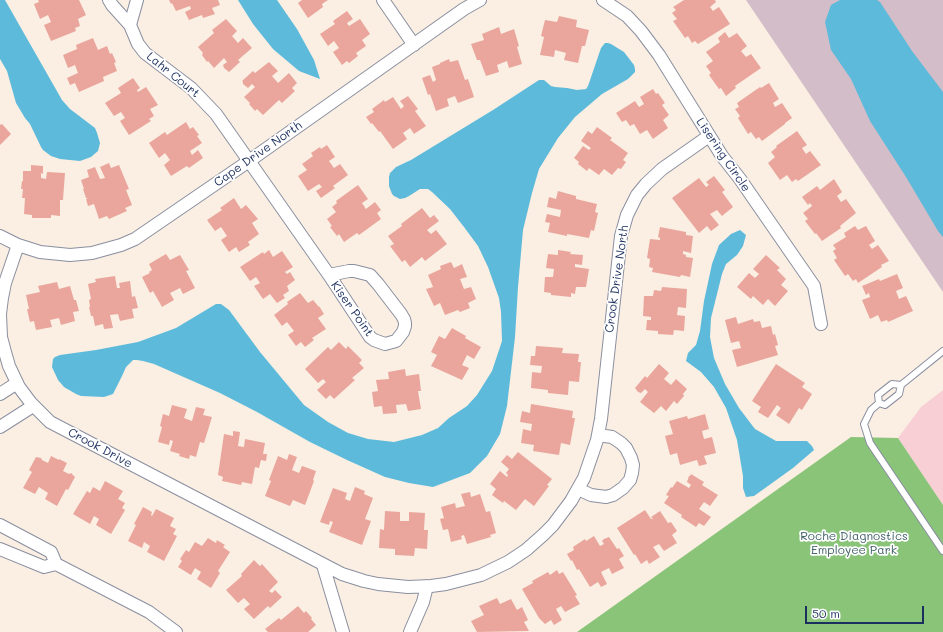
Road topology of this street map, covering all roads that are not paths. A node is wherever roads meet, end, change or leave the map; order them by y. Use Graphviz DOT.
graph roads {
  1 [pos="109,0"];
  2 [pos="137,0"];
  3 [pos="383,0"];
  4 [pos="480,0"];
  5 [pos="603,0"];
  6 [pos="130,25"];
  7 [pos="414,45"];
  8 [pos="709,136"];
  9 [pos="249,161"];
  10 [pos="0,236"];
  11 [pos="18,245"];
  12 [pos="329,275"];
  13 [pos="821,324"];
  14 [pos="943,351"];
  15 [pos="17,383"];
  16 [pos="901,385"];
  17 [pos="0,394"];
  18 [pos="879,403"];
  19 [pos="33,406"];
  20 [pos="0,427"];
  21 [pos="598,435"];
  22 [pos="578,489"];
  23 [pos="0,525"];
  24 [pos="0,548"];
  25 [pos="943,551"];
  26 [pos="56,564"];
  27 [pos="323,565"];
  28 [pos="427,586"];
  29 [pos="176,632"];
  30 [pos="343,632"];
  31 [pos="410,632"];
  1 -- 6 [label="street, Lahr Court"];
  2 -- 6 [label="street"];
  3 -- 7 [label="street"];
  4 -- 7 [label="street, Cape Drive North"];
  5 -- 8 [label="street, Lisering Circle"];
  6 -- 9 [label="street, Lahr Court"];
  7 -- 9 [label="street, Cape Drive North"];
  8 -- 13 [label="street, Lisering Circle"];
  8 -- 21 [label="street, Crook Drive North"];
  9 -- 11 [label="street, Cape Drive North"];
  9 -- 12 [label="street, Kiser Point"];
  10 -- 11 [label="street, Cape Drive North"];
  11 -- 15 [label="street, Crook Drive"];
  12 -- 12 [label="street, Kiser Point"];
  14 -- 16 [label="lane"];
  15 -- 17 [label="street"];
  15 -- 19 [label="street, Crook Drive"];
  16 -- 18 [label="lane"];
  16 -- 18 [label="lane"];
  18 -- 25 [label="lane"];
  19 -- 20 [label="street"];
  19 -- 27 [label="street, Crook Drive"];
  21 -- 22 [label="street, Crook Drive North"];
  21 -- 22 [label="street"];
  22 -- 28 [label="street, Crook Drive North"];
  23 -- 26 [label="street"];
  24 -- 26 [label="street"];
  26 -- 29 [label="street"];
  27 -- 28 [label="street, Crook Drive North"];
  27 -- 30 [label="street"];
  28 -- 31 [label="street"];
}
